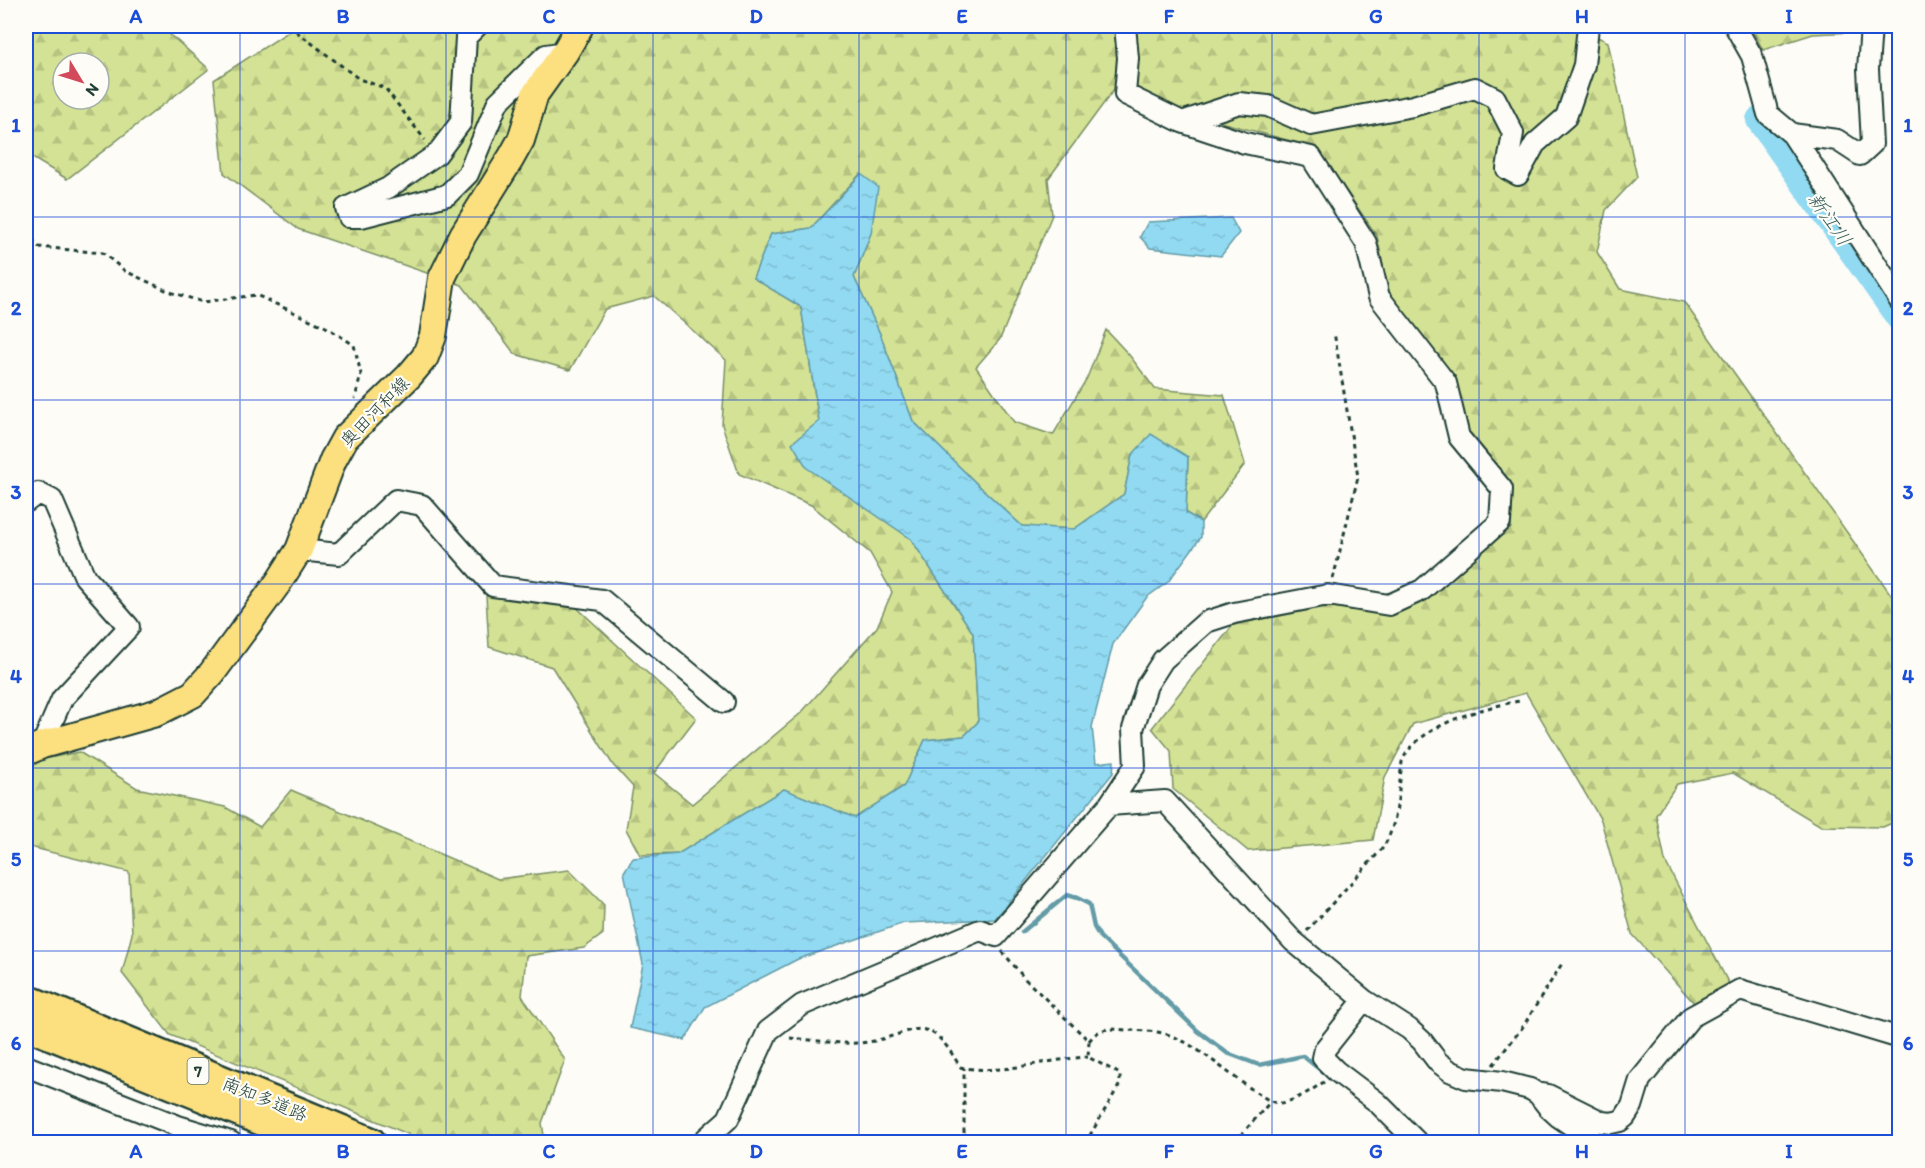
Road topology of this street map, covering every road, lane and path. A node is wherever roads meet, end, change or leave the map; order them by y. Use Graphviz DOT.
graph roads {
  1 [pos="289,26"];
  2 [pos="477,26"];
  3 [pos="580,26"];
  4 [pos="1125,26"];
  5 [pos="1588,26"];
  6 [pos="1736,26"];
  7 [pos="1871,26"];
  8 [pos="565,52"];
  9 [pos="1182,122"];
  10 [pos="1792,134"];
  11 [pos="437,154"];
  12 [pos="26,233"];
  13 [pos="1899,301"];
  14 [pos="1334,332"];
  15 [pos="353,406"];
  16 [pos="26,502"];
  17 [pos="299,550"];
  18 [pos="1329,595"];
  19 [pos="1521,701"];
  20 [pos="724,702"];
  21 [pos="34,748"];
  22 [pos="1109,805"];
  23 [pos="996,936"];
  24 [pos="1296,943"];
  25 [pos="1563,962"];
  26 [pos="26,999"];
  27 [pos="1364,1000"];
  28 [pos="26,1025"];
  29 [pos="768,1031"];
  30 [pos="1899,1038"];
  31 [pos="1089,1041"];
  32 [pos="1088,1057"];
  33 [pos="26,1066"];
  34 [pos="964,1068"];
  35 [pos="1488,1069"];
  36 [pos="1336,1071"];
  37 [pos="1538,1094"];
  38 [pos="1271,1101"];
  39 [pos="231,1143"];
  40 [pos="314,1143"];
  41 [pos="371,1143"];
  42 [pos="702,1143"];
  43 [pos="964,1143"];
  44 [pos="1086,1143"];
  45 [pos="1235,1143"];
  46 [pos="1417,1143"];
  47 [pos="1596,1143"];
  1 -- 11 [label="path"];
  2 -- 11 [label="street"];
  3 -- 8 [label="main road, 奥田河和線"];
  4 -- 9 [label="street"];
  5 -- 9 [label="street"];
  6 -- 10 [label="street"];
  7 -- 10 [label="street"];
  8 -- 11 [label="street"];
  8 -- 17 [label="main road, 奥田河和線"];
  9 -- 18 [label="street"];
  10 -- 13 [label="street"];
  12 -- 15 [label="path"];
  14 -- 18 [label="path"];
  16 -- 21 [label="street"];
  17 -- 20 [label="street"];
  17 -- 21 [label="main road, 奥田河和線"];
  18 -- 22 [label="street"];
  19 -- 24 [label="path"];
  22 -- 23 [label="street"];
  22 -- 24 [label="street"];
  23 -- 29 [label="street"];
  23 -- 31 [label="path"];
  24 -- 27 [label="street"];
  25 -- 35 [label="path"];
  26 -- 41 [label="highway, 南知多道路 / 7"];
  27 -- 36 [label="street"];
  27 -- 37 [label="street"];
  28 -- 40 [label="highway, 南知多道路 / 7"];
  29 -- 34 [label="path"];
  29 -- 42 [label="street"];
  30 -- 37 [label="street"];
  31 -- 32 [label="path"];
  31 -- 38 [label="path"];
  32 -- 34 [label="path"];
  32 -- 44 [label="path"];
  33 -- 39 [label="street"];
  34 -- 43 [label="path"];
  36 -- 38 [label="path"];
  36 -- 46 [label="street"];
  37 -- 47 [label="street"];
  38 -- 45 [label="path"];
}
